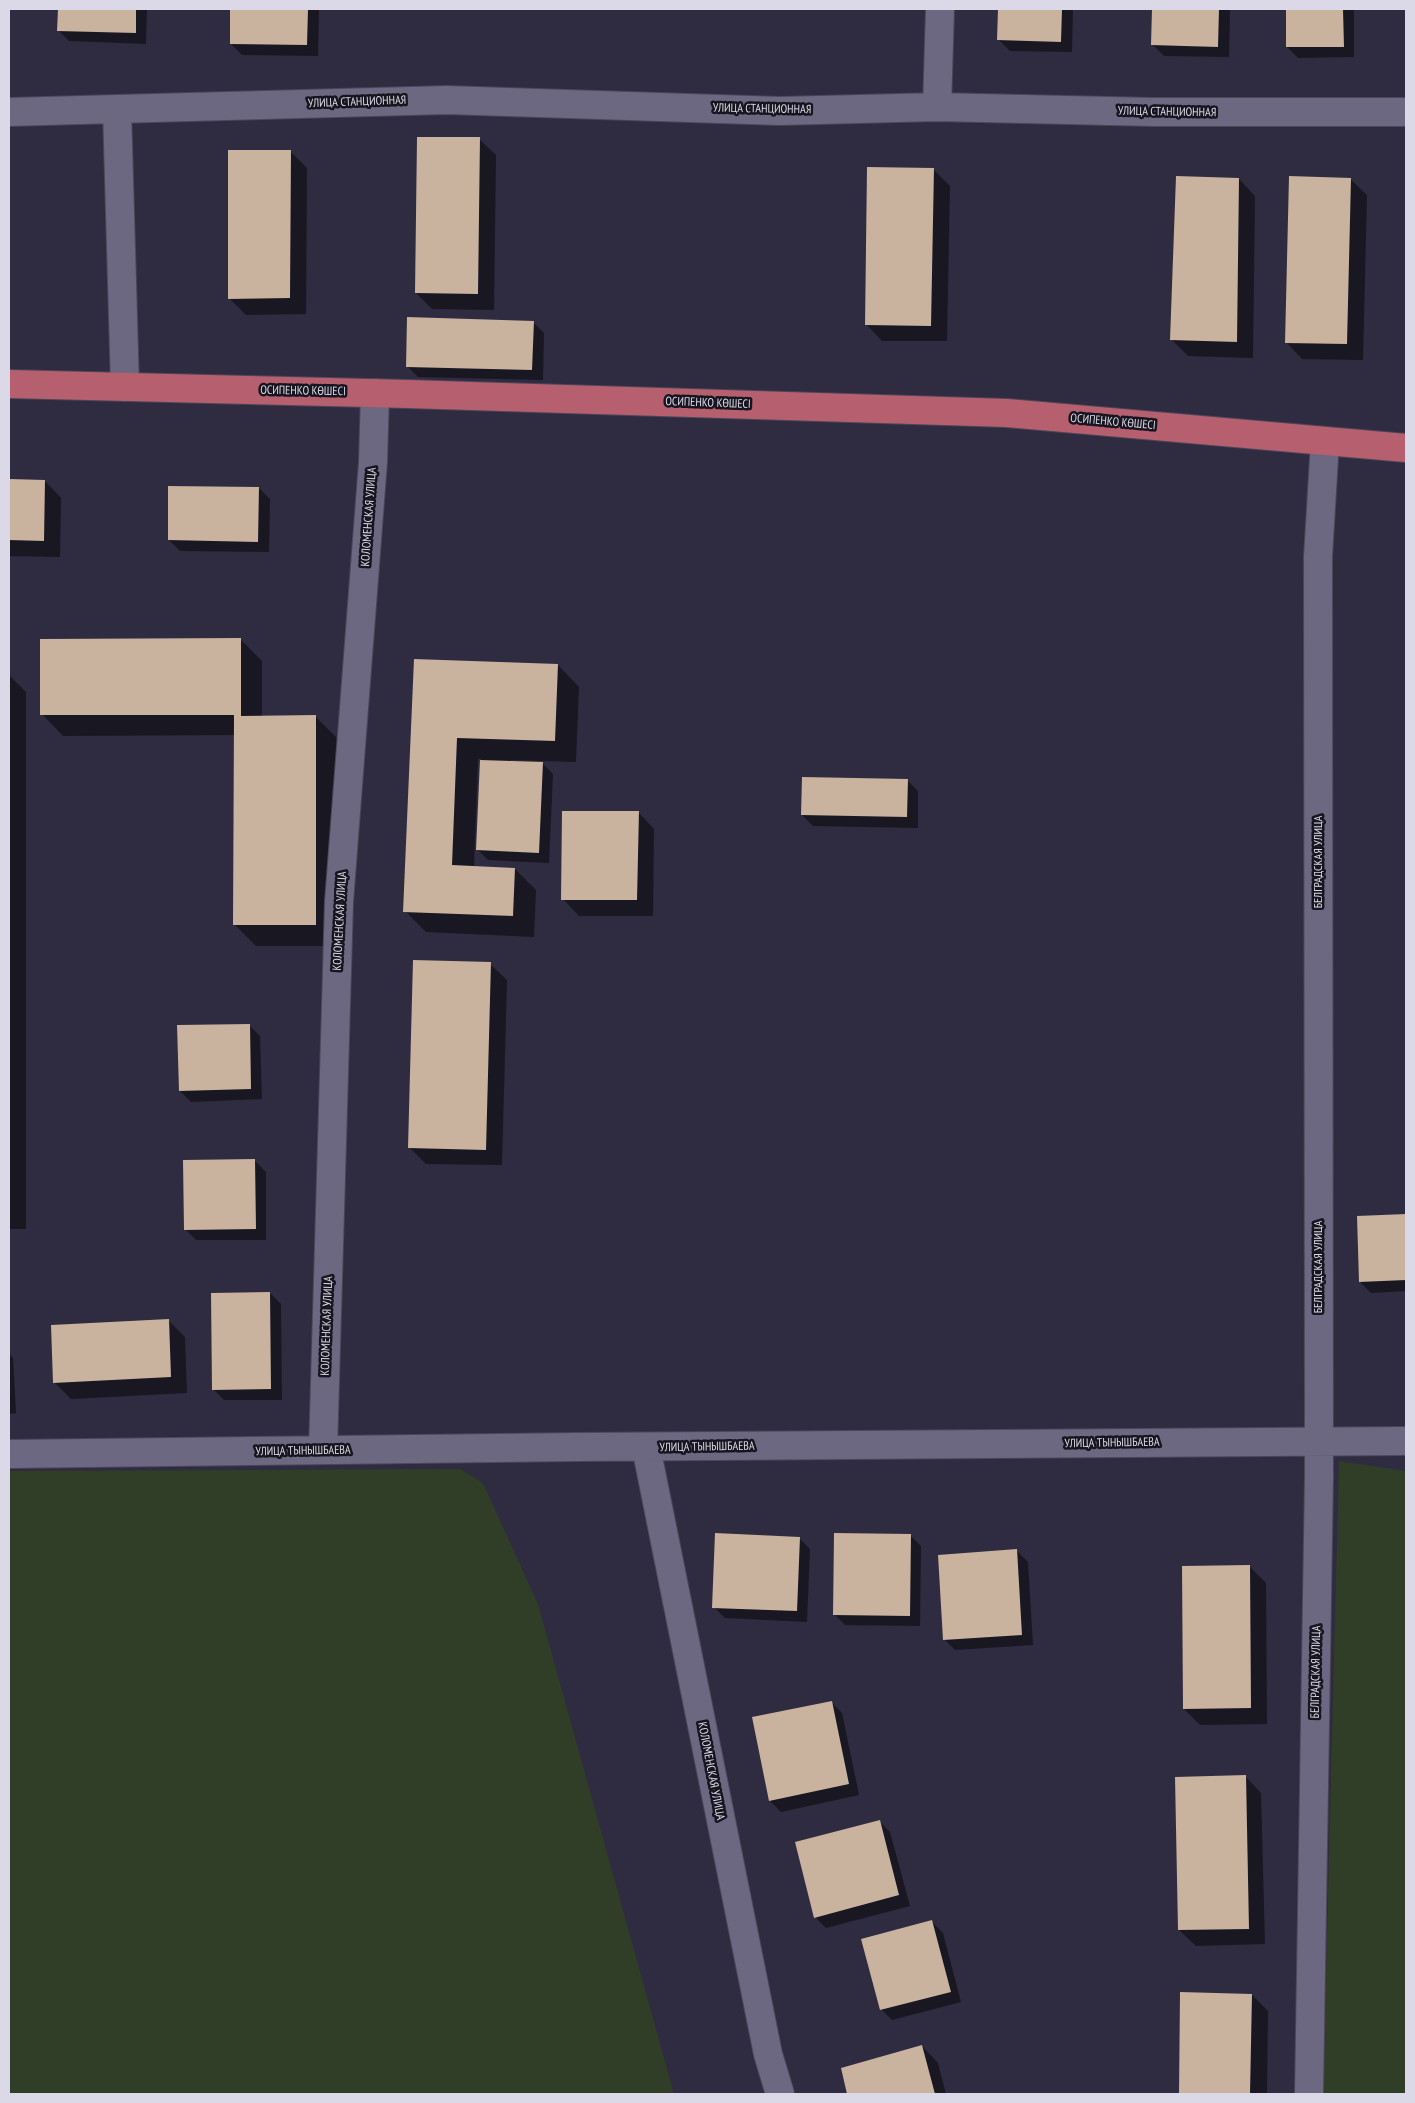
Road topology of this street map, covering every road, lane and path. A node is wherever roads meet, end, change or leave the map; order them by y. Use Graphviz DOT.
graph roads {
  1 [pos="940,9"];
  2 [pos="937,107"];
  3 [pos="118,109"];
  4 [pos="9,112"];
  5 [pos="1406,112"];
  6 [pos="9,384"];
  7 [pos="126,387"];
  8 [pos="375,393"];
  9 [pos="1325,441"];
  10 [pos="1406,448"];
  11 [pos="1319,1441"];
  12 [pos="1406,1441"];
  13 [pos="646,1447"];
  14 [pos="323,1450"];
  15 [pos="9,1454"];
  16 [pos="780,2094"];
  17 [pos="1309,2094"];
  1 -- 2 [label="street"];
  2 -- 3 [label="street, УЛИЦА СТАНЦИОННАЯ"];
  2 -- 5 [label="street, УЛИЦА СТАНЦИОННАЯ"];
  3 -- 4 [label="street, УЛИЦА СТАНЦИОННАЯ"];
  3 -- 7 [label="street"];
  6 -- 7 [label="main road, ОСИПЕНКО КӨШЕСІ"];
  7 -- 8 [label="main road, ОСИПЕНКО КӨШЕСІ"];
  8 -- 9 [label="main road, ОСИПЕНКО КӨШЕСІ"];
  8 -- 14 [label="street, КОЛОМЕНСКАЯ УЛИЦА"];
  9 -- 10 [label="main road, ОСИПЕНКО КӨШЕСІ"];
  9 -- 11 [label="street, БЕЛГРАДСКАЯ УЛИЦА"];
  11 -- 12 [label="street, УЛИЦА ТЫНЫШБАЕВА"];
  11 -- 13 [label="street, УЛИЦА ТЫНЫШБАЕВА"];
  11 -- 17 [label="street, БЕЛГРАДСКАЯ УЛИЦА"];
  13 -- 14 [label="street, УЛИЦА ТЫНЫШБАЕВА"];
  13 -- 16 [label="street, КОЛОМЕНСКАЯ УЛИЦА"];
  14 -- 15 [label="street, УЛИЦА ТЫНЫШБАЕВА"];
}
